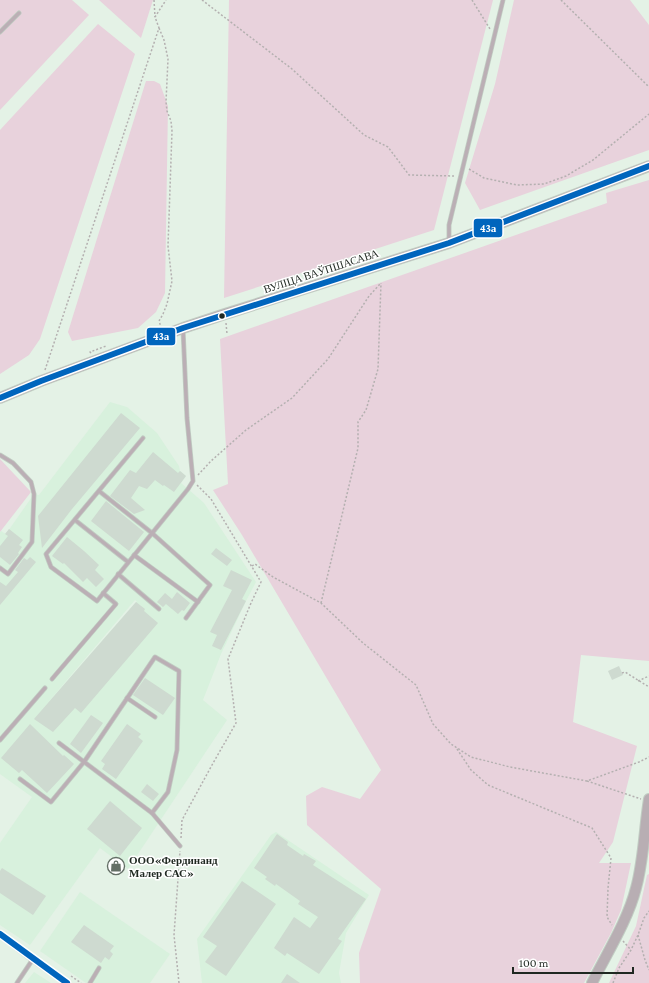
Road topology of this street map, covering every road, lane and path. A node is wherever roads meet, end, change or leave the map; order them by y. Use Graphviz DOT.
graph roads {
  1 [pos="154,0"];
  2 [pos="166,0"];
  3 [pos="202,0"];
  4 [pos="472,0"];
  5 [pos="503,0"];
  6 [pos="561,0"];
  7 [pos="19,13"];
  8 [pos="155,17"];
  9 [pos="159,28"];
  10 [pos="0,32"];
  11 [pos="494,36"];
  12 [pos="649,86"];
  13 [pos="649,114"];
  14 [pos="464,165"];
  15 [pos="649,166"];
  16 [pos="461,176"];
  17 [pos="449,243"];
  18 [pos="162,327"];
  19 [pos="183,328"];
  20 [pos="41,381"];
  21 [pos="0,398"];
  22 [pos="143,438"];
  23 [pos="0,455"];
  24 [pos="193,481"];
  25 [pos="99,491"];
  26 [pos="75,520"];
  27 [pos="152,533"];
  28 [pos="134,555"];
  29 [pos="128,562"];
  30 [pos="252,566"];
  31 [pos="0,568"];
  32 [pos="118,574"];
  33 [pos="103,593"];
  34 [pos="198,602"];
  35 [pos="321,603"];
  36 [pos="159,609"];
  37 [pos="186,618"];
  38 [pos="622,673"];
  39 [pos="649,676"];
  40 [pos="52,679"];
  41 [pos="638,681"];
  42 [pos="649,687"];
  43 [pos="45,688"];
  44 [pos="127,698"];
  45 [pos="155,717"];
  46 [pos="0,740"];
  47 [pos="59,743"];
  48 [pos="456,748"];
  49 [pos="649,757"];
  50 [pos="84,762"];
  51 [pos="20,779"];
  52 [pos="587,781"];
  53 [pos="649,800"];
  54 [pos="152,813"];
  55 [pos="180,846"];
  56 [pos="649,912"];
  57 [pos="618,933"];
  58 [pos="0,934"];
  59 [pos="638,935"];
  60 [pos="631,950"];
  61 [pos="33,959"];
  62 [pos="100,968"];
  63 [pos="649,970"];
  64 [pos="17,983"];
  65 [pos="67,983"];
  66 [pos="90,983"];
  67 [pos="179,983"];
  68 [pos="592,983"];
  69 [pos="613,983"];
  1 -- 8 [label="path"];
  2 -- 8 [label="path"];
  3 -- 16 [label="path"];
  4 -- 11 [label="path"];
  5 -- 11 [label="lane"];
  6 -- 12 [label="path"];
  7 -- 10 [label="lane"];
  8 -- 9 [label="path"];
  9 -- 18 [label="path"];
  9 -- 20 [label="path"];
  11 -- 14 [label="lane"];
  13 -- 14 [label="path"];
  14 -- 16 [label="lane"];
  15 -- 17 [label="main road, ВУЛІЦА ВАЎПШАСАВА"];
  16 -- 17 [label="lane"];
  17 -- 19 [label="main road, ВУЛІЦА ВАЎПШАСАВА"];
  19 -- 20 [label="main road, ВУЛІЦА ВАЎПШАСАВА"];
  19 -- 24 [label="lane"];
  20 -- 21 [label="main road, ВУЛІЦА ВАЎПШАСАВА"];
  22 -- 25 [label="lane"];
  23 -- 31 [label="lane"];
  24 -- 27 [label="lane"];
  24 -- 30 [label="path"];
  24 -- 35 [label="path"];
  25 -- 26 [label="lane"];
  25 -- 27 [label="lane"];
  26 -- 29 [label="lane"];
  26 -- 33 [label="lane"];
  27 -- 28 [label="lane"];
  27 -- 34 [label="lane"];
  28 -- 29 [label="lane"];
  28 -- 34 [label="lane"];
  29 -- 32 [label="lane"];
  30 -- 35 [label="path"];
  30 -- 55 [label="path"];
  32 -- 33 [label="lane"];
  32 -- 36 [label="lane"];
  33 -- 40 [label="lane"];
  34 -- 37 [label="lane"];
  35 -- 48 [label="path"];
  38 -- 41 [label="path"];
  39 -- 41 [label="path"];
  41 -- 42 [label="path"];
  43 -- 46 [label="lane"];
  44 -- 45 [label="lane"];
  44 -- 50 [label="lane"];
  44 -- 54 [label="lane"];
  47 -- 50 [label="lane"];
  48 -- 52 [label="path"];
  48 -- 57 [label="path"];
  49 -- 52 [label="path"];
  50 -- 51 [label="lane"];
  50 -- 54 [label="lane"];
  52 -- 53 [label="path"];
  53 -- 57 [label="main road"];
  54 -- 55 [label="lane"];
  55 -- 67 [label="path"];
  56 -- 59 [label="path"];
  57 -- 60 [label="path"];
  57 -- 68 [label="main road"];
  58 -- 61 [label="street"];
  59 -- 60 [label="path"];
  59 -- 63 [label="path"];
  60 -- 69 [label="path"];
  61 -- 64 [label="lane"];
  61 -- 65 [label="street"];
  62 -- 66 [label="lane"];
}
